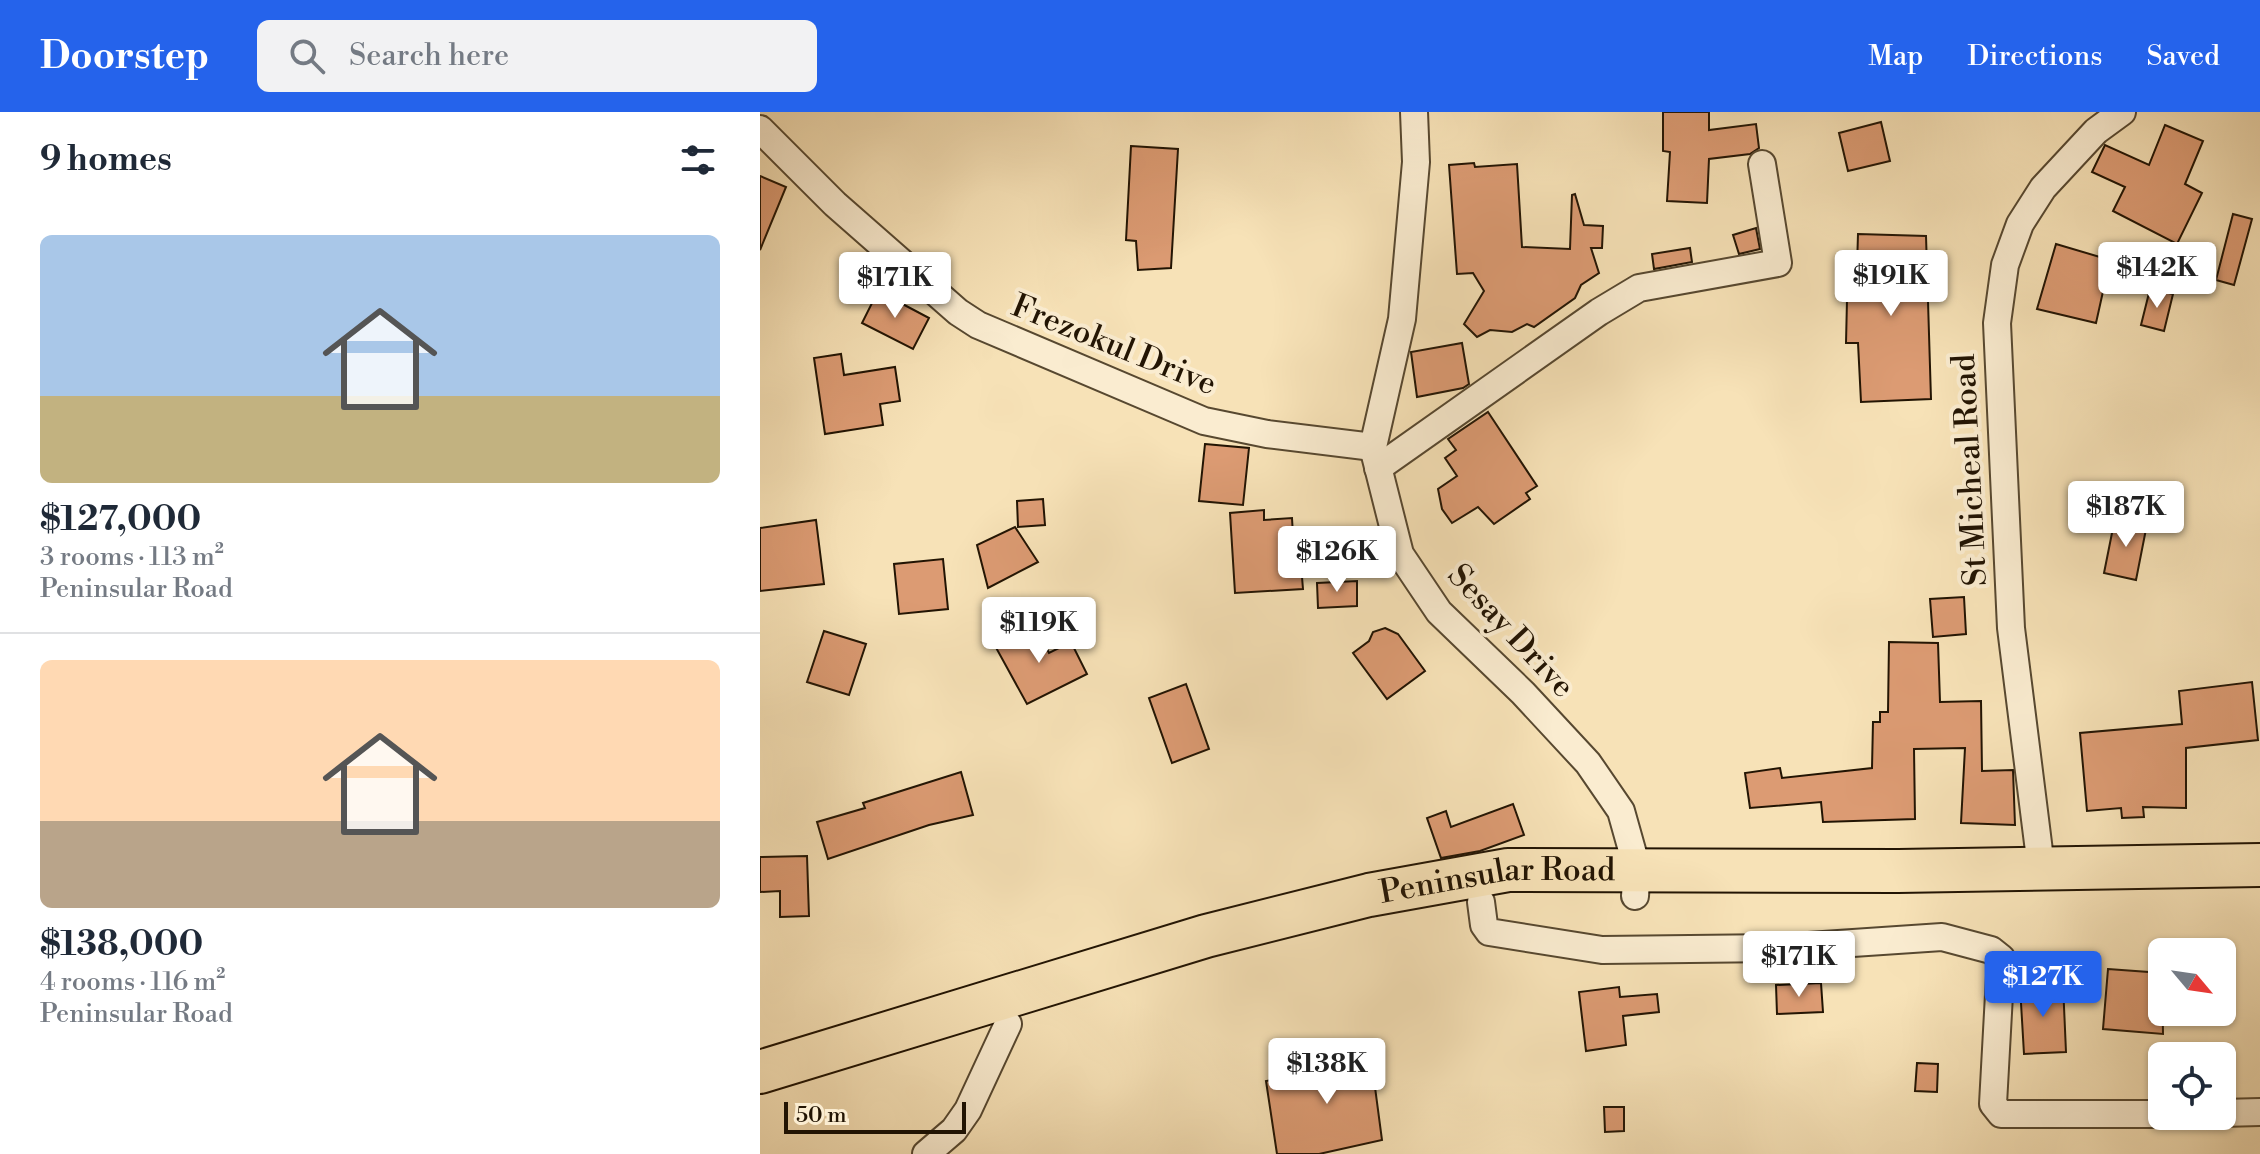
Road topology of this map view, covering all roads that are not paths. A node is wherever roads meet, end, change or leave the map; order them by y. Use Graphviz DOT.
graph roads {
  1 [pos="1414,112"];
  2 [pos="2122,112"];
  3 [pos="760,129"];
  4 [pos="1762,164"];
  5 [pos="1376,458"];
  6 [pos="2260,865"];
  7 [pos="2041,867"];
  8 [pos="1636,882"];
  9 [pos="2260,893"];
  10 [pos="1481,902"];
  11 [pos="1008,1024"];
  12 [pos="760,1072"];
  13 [pos="760,1099"];
  14 [pos="2260,1112"];
  15 [pos="2236,1113"];
  16 [pos="2148,1114"];
  17 [pos="926,1154"];
  1 -- 5 [label="street, Sesay Drive"];
  2 -- 7 [label="street, St Micheal Road"];
  3 -- 5 [label="street, Frezokul Drive"];
  4 -- 5 [label="street"];
  5 -- 8 [label="street, Sesay Drive"];
  6 -- 7 [label="main road, Peninsular Road"];
  7 -- 8 [label="main road, Peninsular Road"];
  8 -- 9 [label="main road, Peninsular Road"];
  8 -- 10 [label="main road, Peninsular Road"];
  8 -- 12 [label="main road, Peninsular Road"];
  10 -- 11 [label="main road, Peninsular Road"];
  10 -- 16 [label="street"];
  11 -- 13 [label="main road, Peninsular Road"];
  11 -- 17 [label="street"];
  14 -- 15 [label="street"];
}
